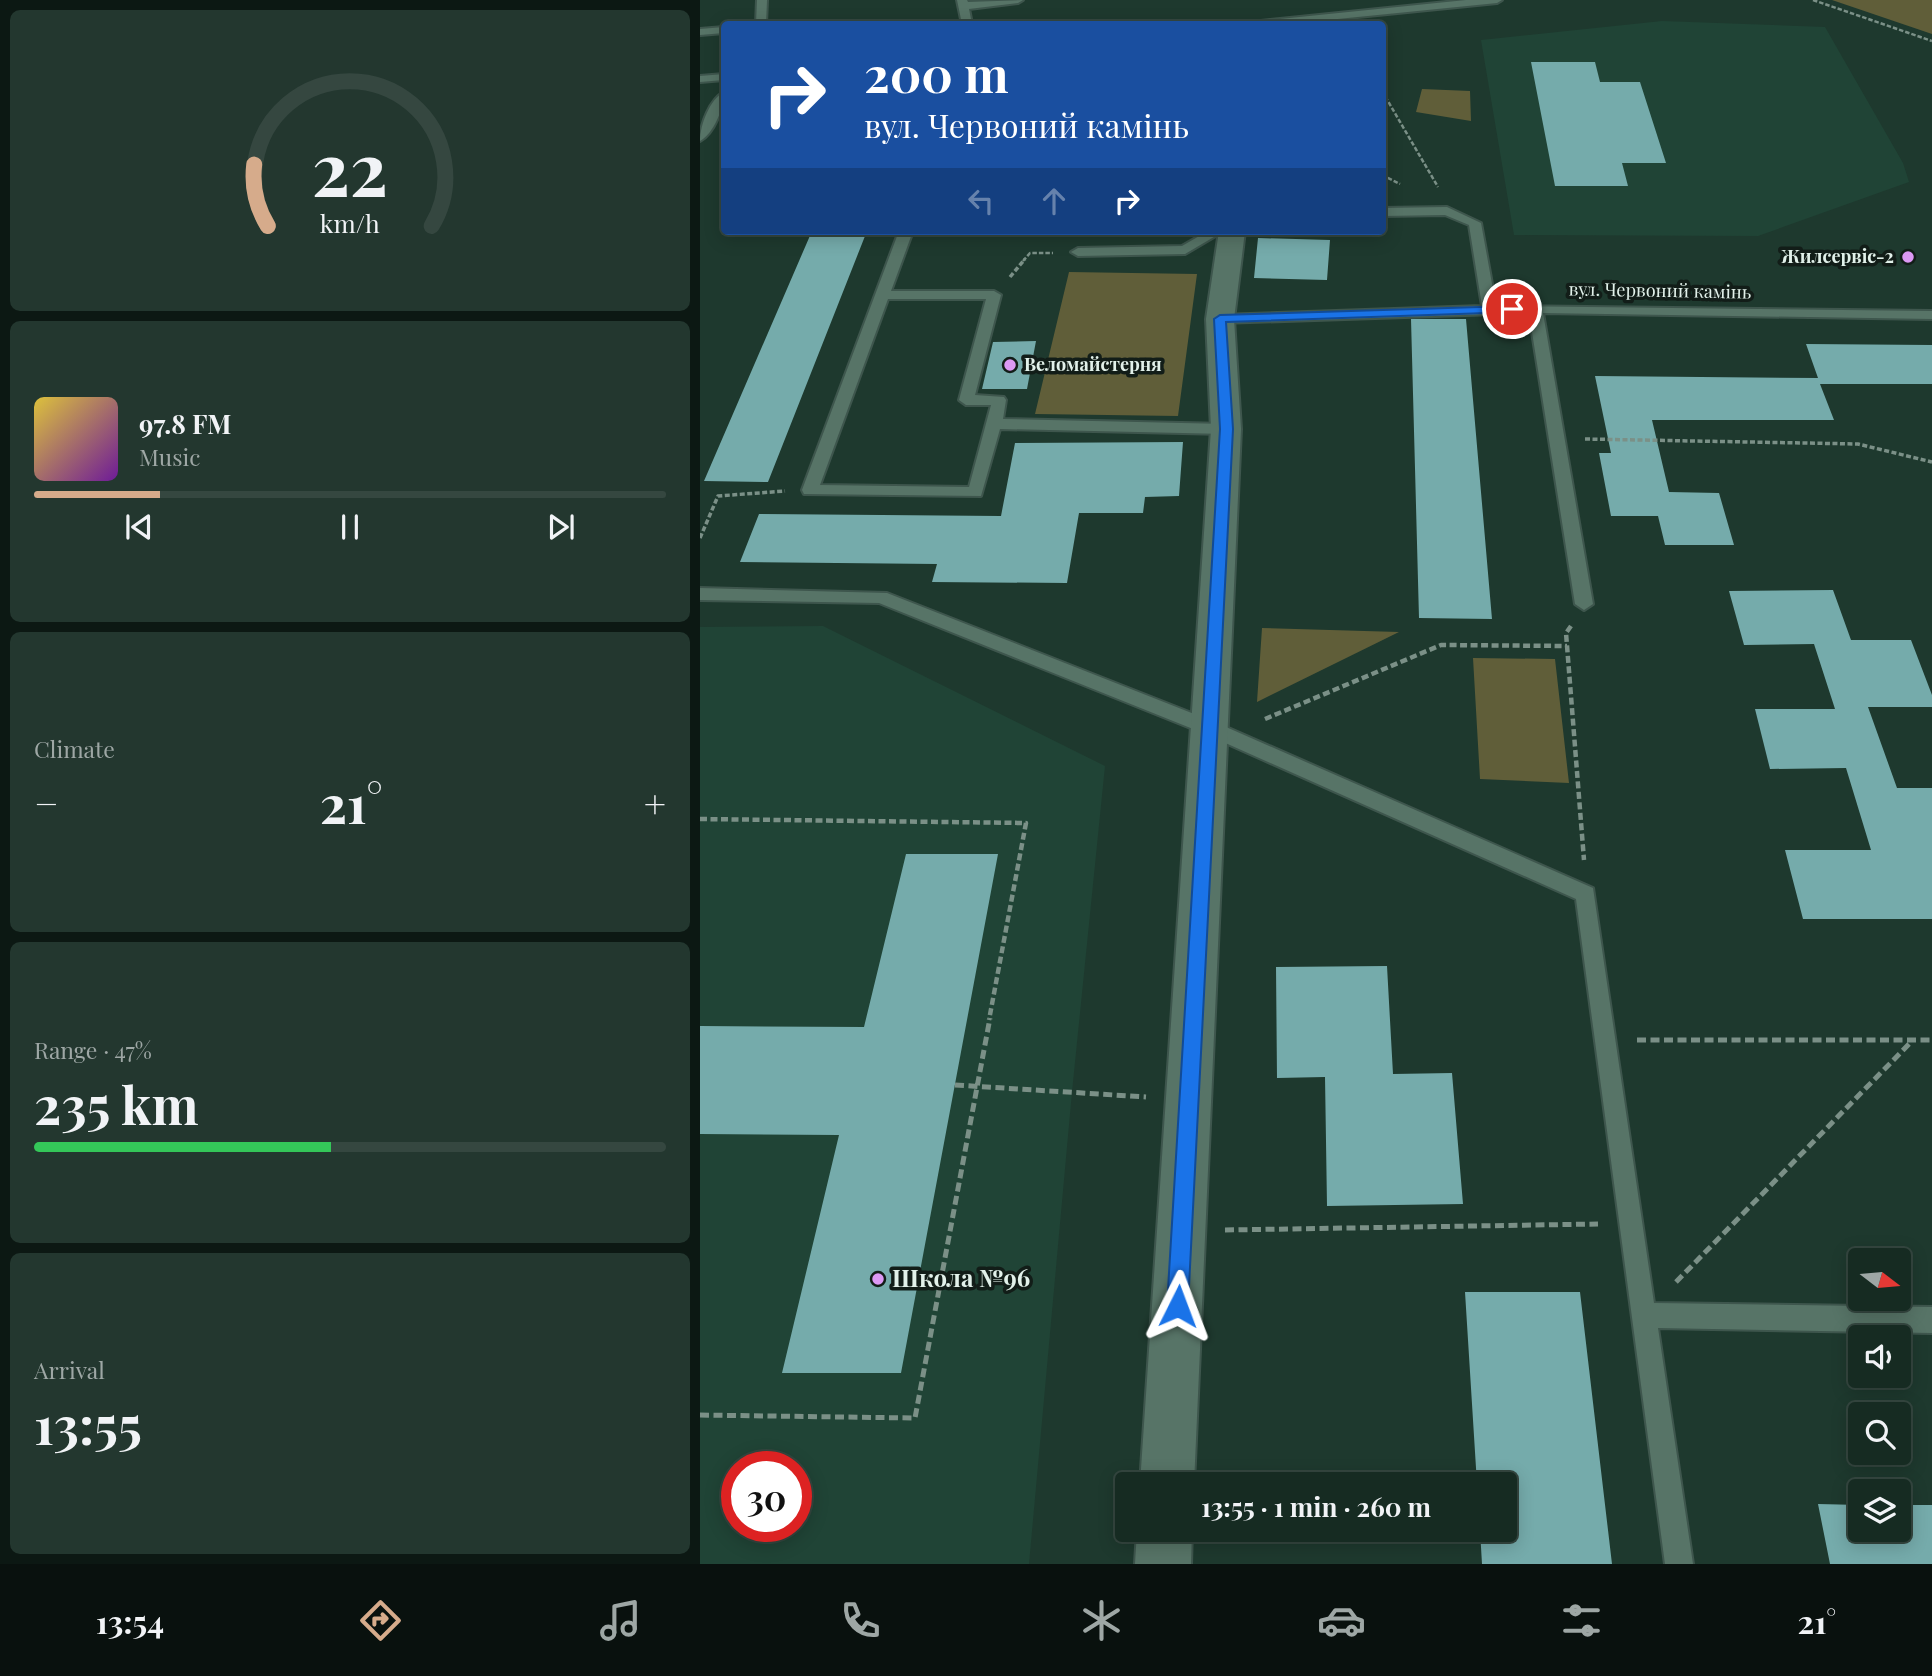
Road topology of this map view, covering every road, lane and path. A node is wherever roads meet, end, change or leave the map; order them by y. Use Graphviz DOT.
graph roads {
  1 [pos="762,0"];
  2 [pos="1018,0"];
  3 [pos="1339,0"];
  4 [pos="1497,0"];
  5 [pos="1813,0"];
  6 [pos="963,3"];
  7 [pos="1348,16"];
  8 [pos="761,21"];
  9 [pos="966,21"];
  10 [pos="1294,21"];
  11 [pos="721,30"];
  12 [pos="700,32"];
  13 [pos="1932,41"];
  14 [pos="721,76"];
  15 [pos="700,79"];
  16 [pos="1386,98"];
  17 [pos="721,100"];
  18 [pos="700,137"];
  19 [pos="1447,211"];
  20 [pos="1386,212"];
  21 [pos="904,235"];
  22 [pos="1210,235"];
  23 [pos="1230,235"];
  24 [pos="1078,252"];
  25 [pos="882,295"];
  26 [pos="994,295"];
  27 [pos="1535,309"];
  28 [pos="1490,310"];
  29 [pos="1932,315"];
  30 [pos="1220,319"];
  31 [pos="993,424"];
  32 [pos="1226,429"];
  33 [pos="1556,438"];
  34 [pos="1932,462"];
  35 [pos="810,489"];
  36 [pos="700,538"];
  37 [pos="700,594"];
  38 [pos="1584,604"];
  39 [pos="1567,646"];
  40 [pos="1219,731"];
  41 [pos="700,819"];
  42 [pos="1586,894"];
  43 [pos="1605,1040"];
  44 [pos="1913,1040"];
  45 [pos="1932,1040"];
  46 [pos="955,1085"];
  47 [pos="977,1086"];
  48 [pos="1189,1100"];
  49 [pos="1630,1224"];
  50 [pos="1182,1230"];
  51 [pos="1643,1315"];
  52 [pos="1932,1320"];
  53 [pos="700,1415"];
  54 [pos="1168,1472"];
  55 [pos="1164,1542"];
  56 [pos="1163,1564"];
  57 [pos="1679,1564"];
  1 -- 8 [label="lane"];
  2 -- 6 [label="lane"];
  3 -- 7 [label="lane"];
  4 -- 7 [label="lane"];
  5 -- 13 [label="path"];
  6 -- 9 [label="lane"];
  7 -- 10 [label="lane"];
  11 -- 12 [label="lane"];
  14 -- 15 [label="lane"];
  16 -- 19 [label="path"];
  17 -- 18 [label="lane"];
  19 -- 20 [label="lane"];
  19 -- 28 [label="lane"];
  21 -- 25 [label="lane"];
  22 -- 24 [label="lane"];
  23 -- 30 [label="street"];
  24 -- 26 [label="path"];
  25 -- 26 [label="lane"];
  25 -- 35 [label="lane"];
  26 -- 31 [label="lane"];
  27 -- 28 [label="lane, вул. Червоний камінь"];
  27 -- 29 [label="lane, вул. Червоний камінь"];
  27 -- 33 [label="lane"];
  28 -- 30 [label="lane, вул. Червоний камінь"];
  30 -- 32 [label="street"];
  31 -- 32 [label="lane"];
  31 -- 35 [label="lane"];
  32 -- 40 [label="street"];
  33 -- 34 [label="path"];
  33 -- 38 [label="lane"];
  35 -- 36 [label="path"];
  37 -- 40 [label="lane"];
  38 -- 39 [label="path"];
  39 -- 40 [label="path"];
  39 -- 42 [label="path"];
  40 -- 42 [label="lane"];
  40 -- 48 [label="street"];
  41 -- 47 [label="path"];
  42 -- 43 [label="lane"];
  43 -- 44 [label="path"];
  43 -- 49 [label="lane"];
  44 -- 45 [label="path"];
  44 -- 51 [label="path"];
  46 -- 47 [label="path"];
  47 -- 48 [label="path"];
  47 -- 53 [label="path"];
  48 -- 50 [label="street"];
  49 -- 50 [label="path"];
  49 -- 51 [label="lane"];
  50 -- 54 [label="street"];
  51 -- 52 [label="lane"];
  51 -- 57 [label="lane"];
  55 -- 56 [label="street"];
}
